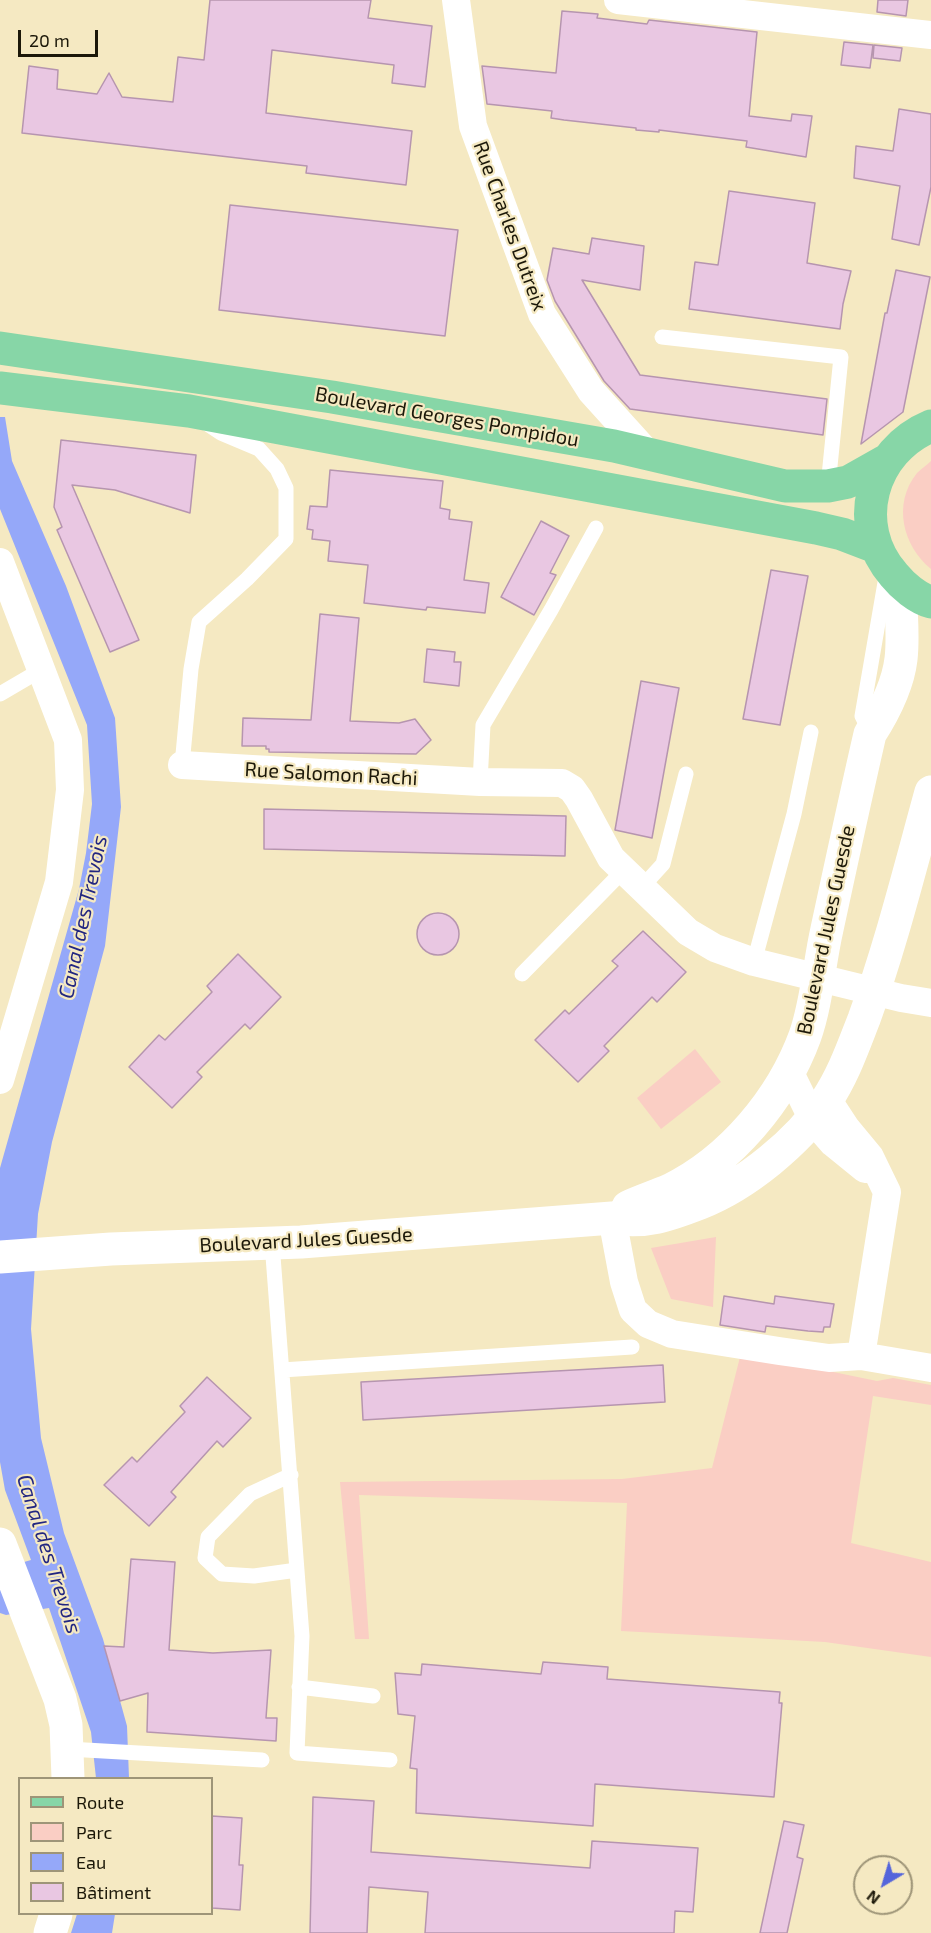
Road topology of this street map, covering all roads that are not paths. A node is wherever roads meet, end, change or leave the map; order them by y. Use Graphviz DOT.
graph roads {
  1 [pos="456,0"];
  2 [pos="618,0"];
  3 [pos="931,35"];
  4 [pos="662,338"];
  5 [pos="0,348"];
  6 [pos="0,388"];
  7 [pos="189,411"];
  8 [pos="931,426"];
  9 [pos="648,454"];
  10 [pos="887,460"];
  11 [pos="828,486"];
  12 [pos="596,528"];
  13 [pos="0,562"];
  14 [pos="888,566"];
  15 [pos="931,602"];
  16 [pos="41,670"];
  17 [pos="0,694"];
  18 [pos="811,732"];
  19 [pos="182,765"];
  20 [pos="686,774"];
  21 [pos="480,782"];
  22 [pos="931,792"];
  23 [pos="633,879"];
  24 [pos="754,962"];
  25 [pos="522,974"];
  26 [pos="819,979"];
  27 [pos="874,992"];
  28 [pos="931,1003"];
  29 [pos="789,1073"];
  30 [pos="0,1080"];
  31 [pos="820,1110"];
  32 [pos="612,1218"];
  33 [pos="272,1243"];
  34 [pos="0,1257"];
  35 [pos="632,1347"];
  36 [pos="861,1356"];
  37 [pos="931,1368"];
  38 [pos="282,1370"];
  39 [pos="291,1475"];
  40 [pos="4,1553"];
  41 [pos="297,1570"];
  42 [pos="299,1688"];
  43 [pos="373,1696"];
  44 [pos="77,1759"];
  45 [pos="262,1760"];
  46 [pos="390,1760"];
  47 [pos="56,1915"];
  48 [pos="50,1933"];
  1 -- 9 [label="street, Rue Charles Dutreix"];
  2 -- 3 [label="street"];
  4 -- 11 [label="lane"];
  5 -- 9 [label="main road, Boulevard Georges Pompidou"];
  6 -- 7 [label="main road, Boulevard Georges Pompidou"];
  7 -- 14 [label="main road, Boulevard Georges Pompidou"];
  7 -- 19 [label="lane"];
  8 -- 10 [label="main road, Boulevard Georges Pompidou"];
  9 -- 11 [label="main road, Boulevard Georges Pompidou"];
  10 -- 11 [label="main road, Boulevard Georges Pompidou"];
  10 -- 14 [label="main road, Boulevard Georges Pompidou"];
  12 -- 21 [label="lane"];
  13 -- 16 [label="street"];
  14 -- 15 [label="main road, Boulevard Georges Pompidou"];
  14 -- 26 [label="main road, Boulevard Jules Guesde"];
  16 -- 17 [label="lane"];
  16 -- 30 [label="street"];
  18 -- 24 [label="lane"];
  19 -- 21 [label="street, Rue Salomon Rachi"];
  20 -- 23 [label="lane"];
  21 -- 23 [label="street, Rue Salomon Rachi"];
  22 -- 27 [label="main road, Boulevard Jules Guesde"];
  23 -- 24 [label="street, Rue Salomon Rachi"];
  23 -- 25 [label="lane"];
  24 -- 26 [label="street, Rue Salomon Rachi"];
  26 -- 27 [label="street, Rue Salomon Rachi"];
  26 -- 29 [label="main road, Boulevard Jules Guesde"];
  27 -- 28 [label="street, Rue Salomon Rachi"];
  27 -- 31 [label="main road, Boulevard Jules Guesde"];
  29 -- 31 [label="street"];
  29 -- 32 [label="main road, Boulevard Jules Guesde"];
  31 -- 32 [label="main road, Boulevard Jules Guesde"];
  31 -- 36 [label="street"];
  32 -- 33 [label="main road, Boulevard Jules Guesde"];
  32 -- 36 [label="street"];
  33 -- 34 [label="main road, Boulevard Jules Guesde"];
  33 -- 38 [label="lane"];
  35 -- 38 [label="lane"];
  36 -- 37 [label="street"];
  38 -- 39 [label="lane"];
  39 -- 41 [label="lane"];
  39 -- 41 [label="lane"];
  40 -- 44 [label="main road"];
  41 -- 42 [label="lane"];
  42 -- 43 [label="lane"];
  42 -- 46 [label="lane"];
  44 -- 45 [label="lane"];
  47 -- 48 [label="main road"];
}
